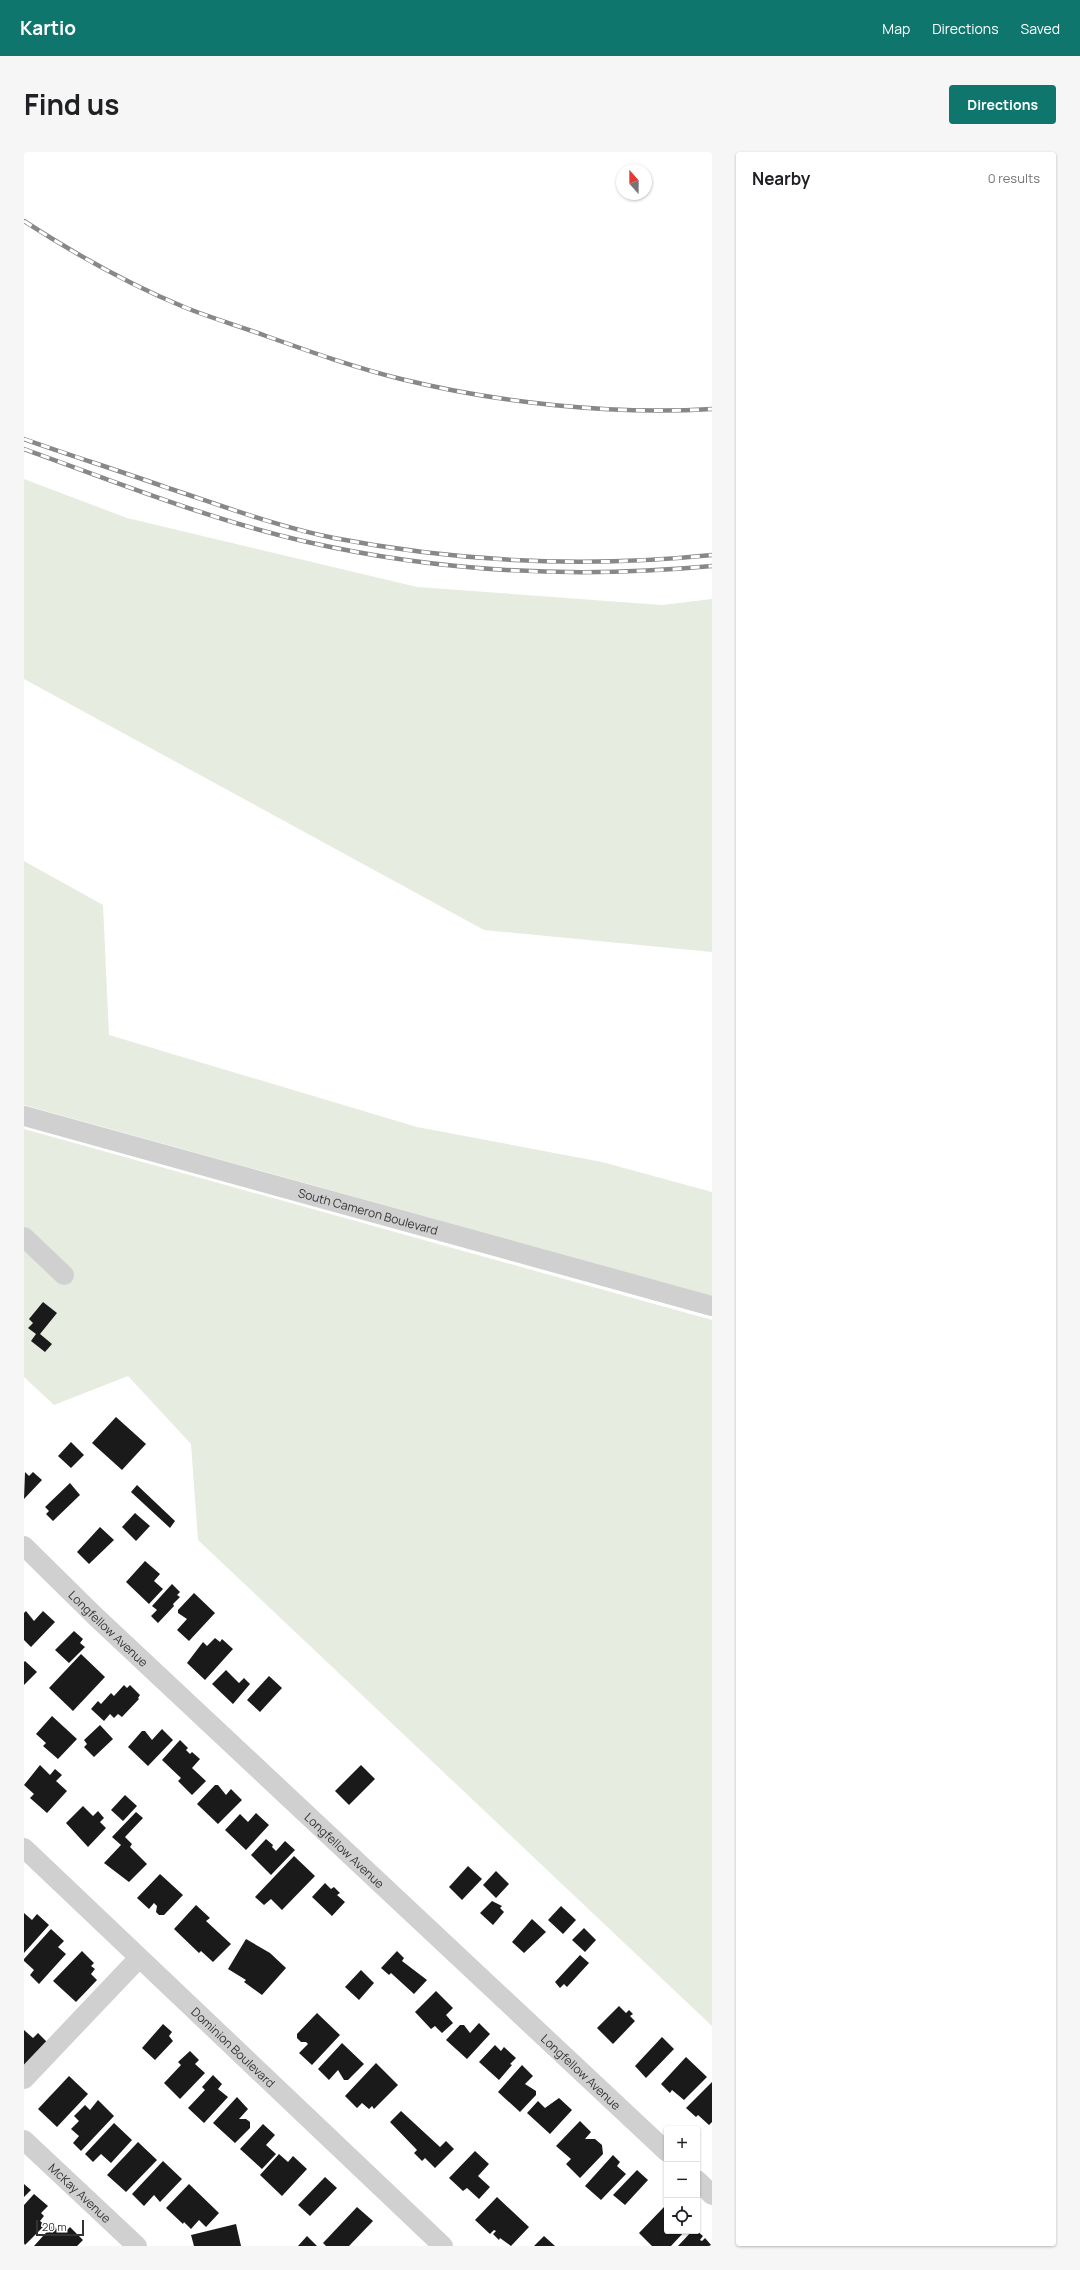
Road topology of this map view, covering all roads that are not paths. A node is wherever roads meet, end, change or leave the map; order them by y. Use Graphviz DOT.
graph roads {
  1 [pos="24,1116"];
  2 [pos="24,1238"];
  3 [pos="64,1275"];
  4 [pos="712,1306"];
  5 [pos="24,1546"];
  6 [pos="24,1848"];
  7 [pos="139,1958"];
  8 [pos="24,2079"];
  9 [pos="24,2140"];
  10 [pos="664,2149"];
  11 [pos="700,2183"];
  12 [pos="712,2195"];
  13 [pos="137,2246"];
  14 [pos="443,2246"];
  1 -- 4 [label="street, South Cameron Boulevard"];
  2 -- 3 [label="street"];
  5 -- 10 [label="street, Longfellow Avenue"];
  6 -- 7 [label="street, Dominion Boulevard"];
  7 -- 8 [label="street"];
  7 -- 14 [label="street, Dominion Boulevard"];
  9 -- 13 [label="street, McKay Avenue"];
  11 -- 12 [label="street"];
}
